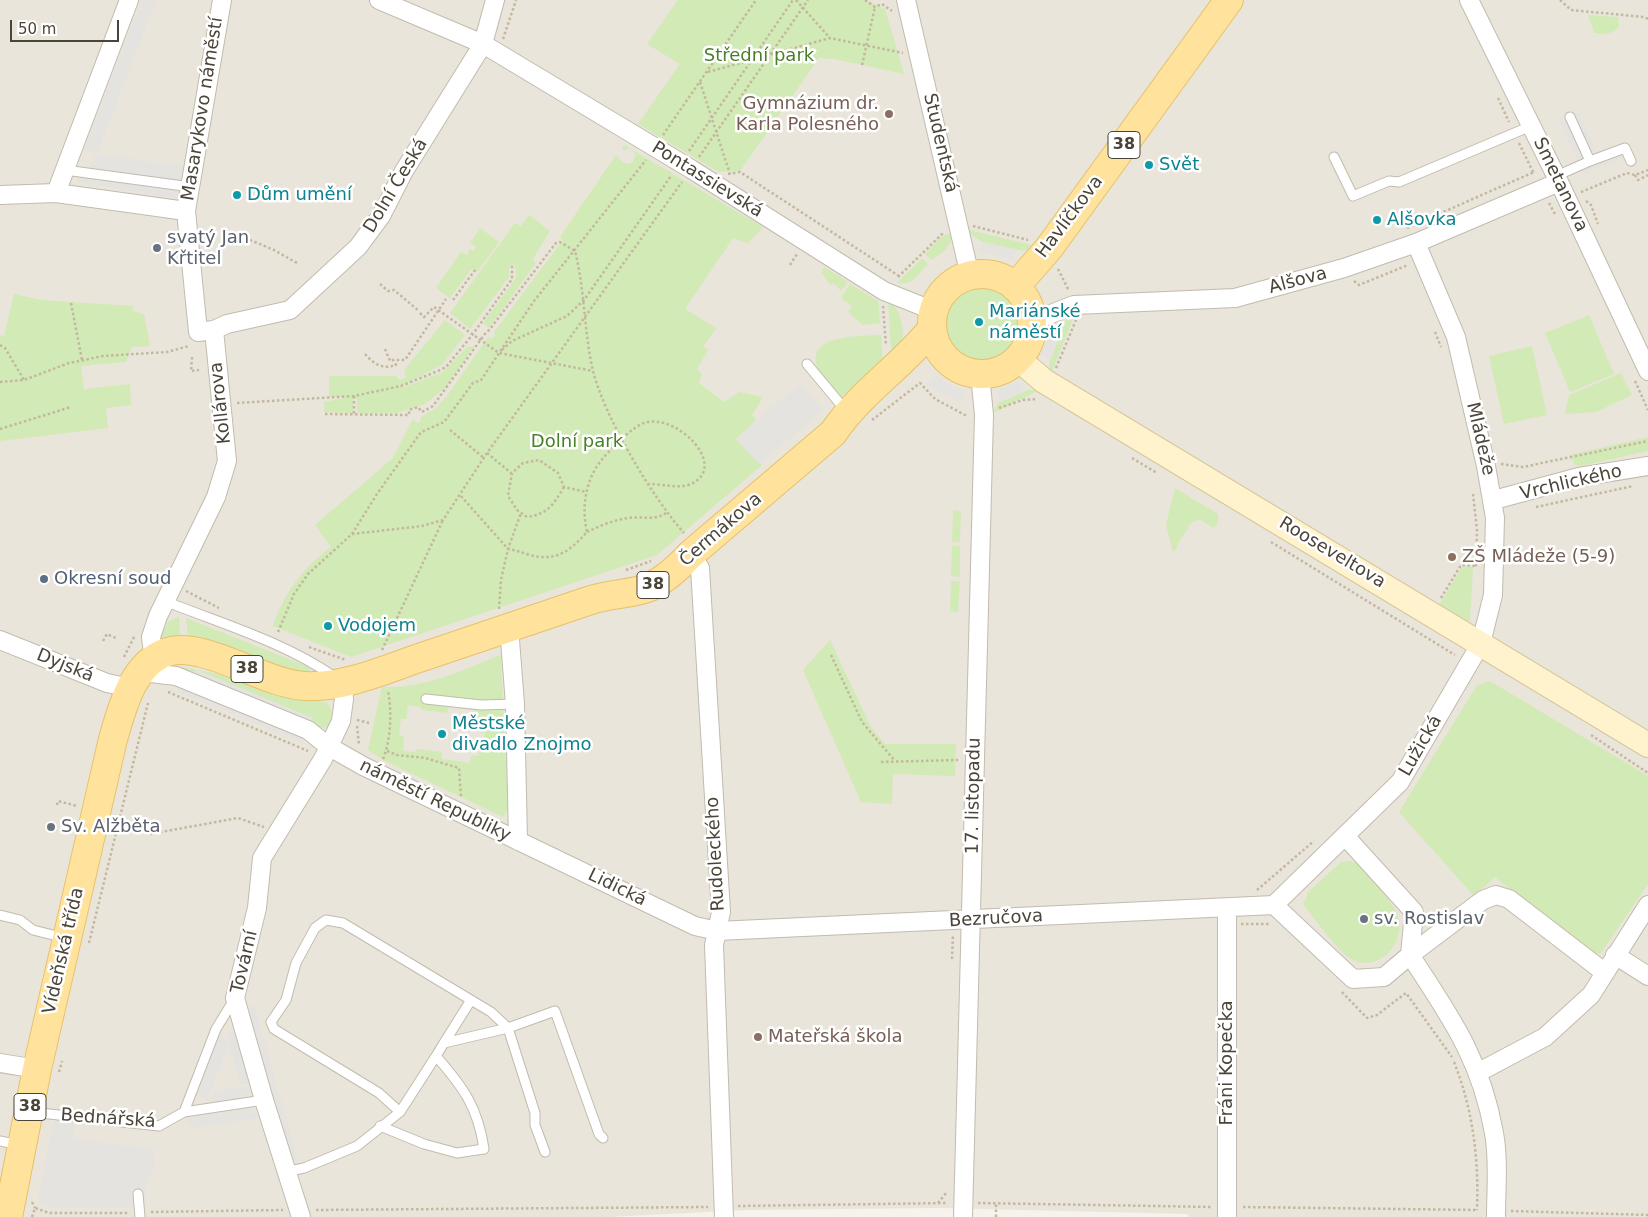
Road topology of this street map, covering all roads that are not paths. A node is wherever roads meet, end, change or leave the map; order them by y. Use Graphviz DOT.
graph roads {
  1 [pos="129,0"];
  2 [pos="222,0"];
  3 [pos="379,0"];
  4 [pos="495,0"];
  5 [pos="1229,0"];
  6 [pos="1469,0"];
  7 [pos="903,8"];
  8 [pos="483,44"];
  9 [pos="1570,117"];
  10 [pos="1531,126"];
  11 [pos="1334,157"];
  12 [pos="1590,161"];
  13 [pos="1631,162"];
  14 [pos="65,170"];
  15 [pos="1558,179"];
  16 [pos="192,187"];
  17 [pos="56,193"];
  18 [pos="0,196"];
  19 [pos="186,211"];
  20 [pos="1408,246"];
  21 [pos="970,276"];
  22 [pos="1015,287"];
  23 [pos="932,320"];
  24 [pos="214,330"];
  25 [pos="1031,333"];
  26 [pos="944,357"];
  27 [pos="1018,359"];
  28 [pos="807,364"];
  29 [pos="980,374"];
  30 [pos="1641,375"];
  31 [pos="840,422"];
  32 [pos="1648,466"];
  33 [pos="1494,500"];
  34 [pos="689,545"];
  35 [pos="165,601"];
  36 [pos="505,620"];
  37 [pos="0,640"];
  38 [pos="1481,643"];
  39 [pos="347,672"];
  40 [pos="147,681"];
  41 [pos="426,699"];
  42 [pos="515,704"];
  43 [pos="1648,745"];
  44 [pos="326,753"];
  45 [pos="1345,836"];
  46 [pos="518,841"];
  47 [pos="1274,905"];
  48 [pos="1648,905"];
  49 [pos="0,915"];
  50 [pos="1227,917"];
  51 [pos="972,929"];
  52 [pos="717,931"];
  53 [pos="78,942"];
  54 [pos="1410,955"];
  55 [pos="1615,955"];
  56 [pos="1604,972"];
  57 [pos="1648,976"];
  58 [pos="235,998"];
  59 [pos="471,1000"];
  60 [pos="508,1028"];
  61 [pos="444,1043"];
  62 [pos="436,1056"];
  63 [pos="0,1063"];
  64 [pos="48,1072"];
  65 [pos="1479,1072"];
  66 [pos="264,1100"];
  67 [pos="29,1112"];
  68 [pos="184,1112"];
  69 [pos="400,1112"];
  70 [pos="380,1126"];
  71 [pos="603,1138"];
  72 [pos="11,1144"];
  73 [pos="545,1152"];
  74 [pos="285,1172"];
  75 [pos="138,1194"];
  76 [pos="963,1210"];
  77 [pos="724,1212"];
  78 [pos="1227,1212"];
  79 [pos="300,1213"];
  80 [pos="1496,1214"];
  81 [pos="139,1215"];
  82 [pos="8,1217"];
  1 -- 14 [label="street"];
  2 -- 16 [label="street, Masarykovo náměstí"];
  3 -- 8 [label="street, Pontassievská"];
  4 -- 8 [label="street, Dolní Česká"];
  5 -- 22 [label="main road, Havlíčkova / 38"];
  6 -- 10 [label="street, Smetanova"];
  7 -- 21 [label="street, Studentská"];
  8 -- 23 [label="street, Pontassievská"];
  8 -- 24 [label="street, Dolní Česká"];
  9 -- 12 [label="lane"];
  10 -- 11 [label="lane"];
  10 -- 15 [label="street, Smetanova"];
  12 -- 13 [label="lane"];
  12 -- 15 [label="lane"];
  14 -- 16 [label="lane"];
  14 -- 17 [label="street"];
  15 -- 20 [label="street, Alšova"];
  15 -- 30 [label="street, Smetanova"];
  16 -- 19 [label="street, Masarykovo náměstí"];
  17 -- 18 [label="street, Masarykovo náměstí"];
  17 -- 19 [label="street, Masarykovo náměstí"];
  19 -- 24 [label="street"];
  20 -- 25 [label="street, Alšova"];
  20 -- 33 [label="street, Mládeže"];
  21 -- 22 [label="main road"];
  21 -- 23 [label="main road"];
  22 -- 25 [label="main road"];
  23 -- 26 [label="main road"];
  23 -- 31 [label="main road, Čermákova / 38"];
  24 -- 35 [label="street, Kollárova"];
  25 -- 27 [label="main road"];
  26 -- 29 [label="main road"];
  26 -- 31 [label="main road, Čermákova / 38"];
  27 -- 29 [label="main road"];
  27 -- 38 [label="main road, Rooseveltova"];
  28 -- 31 [label="lane"];
  29 -- 51 [label="street, 17. listopadu"];
  31 -- 34 [label="main road, Čermákova / 38"];
  32 -- 33 [label="street, Vrchlického"];
  33 -- 38 [label="street, Mládeže"];
  34 -- 36 [label="main road, 38"];
  34 -- 52 [label="street, Rudoleckého"];
  35 -- 39 [label="lane"];
  35 -- 40 [label="street"];
  36 -- 39 [label="main road, 38"];
  36 -- 42 [label="street, náměstí Republiky"];
  37 -- 40 [label="street, Dyjská"];
  38 -- 43 [label="main road, Rooseveltova"];
  38 -- 45 [label="street, Lužická"];
  39 -- 40 [label="main road, 38"];
  39 -- 44 [label="street"];
  40 -- 44 [label="street, náměstí Republiky"];
  40 -- 53 [label="main road, Vídeňská třída / 38"];
  41 -- 42 [label="lane"];
  42 -- 46 [label="street, náměstí Republiky"];
  44 -- 46 [label="street, náměstí Republiky"];
  44 -- 58 [label="street, Tovární"];
  45 -- 47 [label="street, Lužická"];
  45 -- 54 [label="street"];
  46 -- 52 [label="street, Lidická"];
  47 -- 50 [label="street, Bezručova"];
  47 -- 54 [label="street"];
  48 -- 55 [label="street"];
  49 -- 53 [label="lane"];
  50 -- 51 [label="street, Bezručova"];
  50 -- 78 [label="street, Fráni Kopečka"];
  51 -- 52 [label="street, Bezručova"];
  51 -- 76 [label="street, 17. listopadu"];
  52 -- 77 [label="street, Rudoleckého"];
  53 -- 64 [label="main road, Vídeňská třída / 38"];
  54 -- 56 [label="street"];
  54 -- 65 [label="street"];
  55 -- 56 [label="street"];
  55 -- 57 [label="street"];
  56 -- 65 [label="street"];
  58 -- 66 [label="street, Tovární"];
  58 -- 68 [label="lane"];
  59 -- 60 [label="lane"];
  59 -- 61 [label="lane"];
  59 -- 69 [label="lane"];
  60 -- 61 [label="lane"];
  60 -- 71 [label="lane"];
  60 -- 73 [label="lane"];
  61 -- 62 [label="lane"];
  62 -- 69 [label="lane"];
  62 -- 70 [label="lane"];
  63 -- 64 [label="street"];
  64 -- 67 [label="main road, Vídeňská třída / 38"];
  65 -- 80 [label="street"];
  66 -- 68 [label="lane"];
  66 -- 74 [label="street, Tovární"];
  67 -- 68 [label="lane, Bednářská"];
  67 -- 72 [label="main road, Vídeňská třída / 38"];
  69 -- 70 [label="lane"];
  70 -- 74 [label="lane"];
  72 -- 82 [label="main road, Vídeňská třída / 38"];
  74 -- 79 [label="street, Tovární"];
  75 -- 81 [label="lane"];
}
